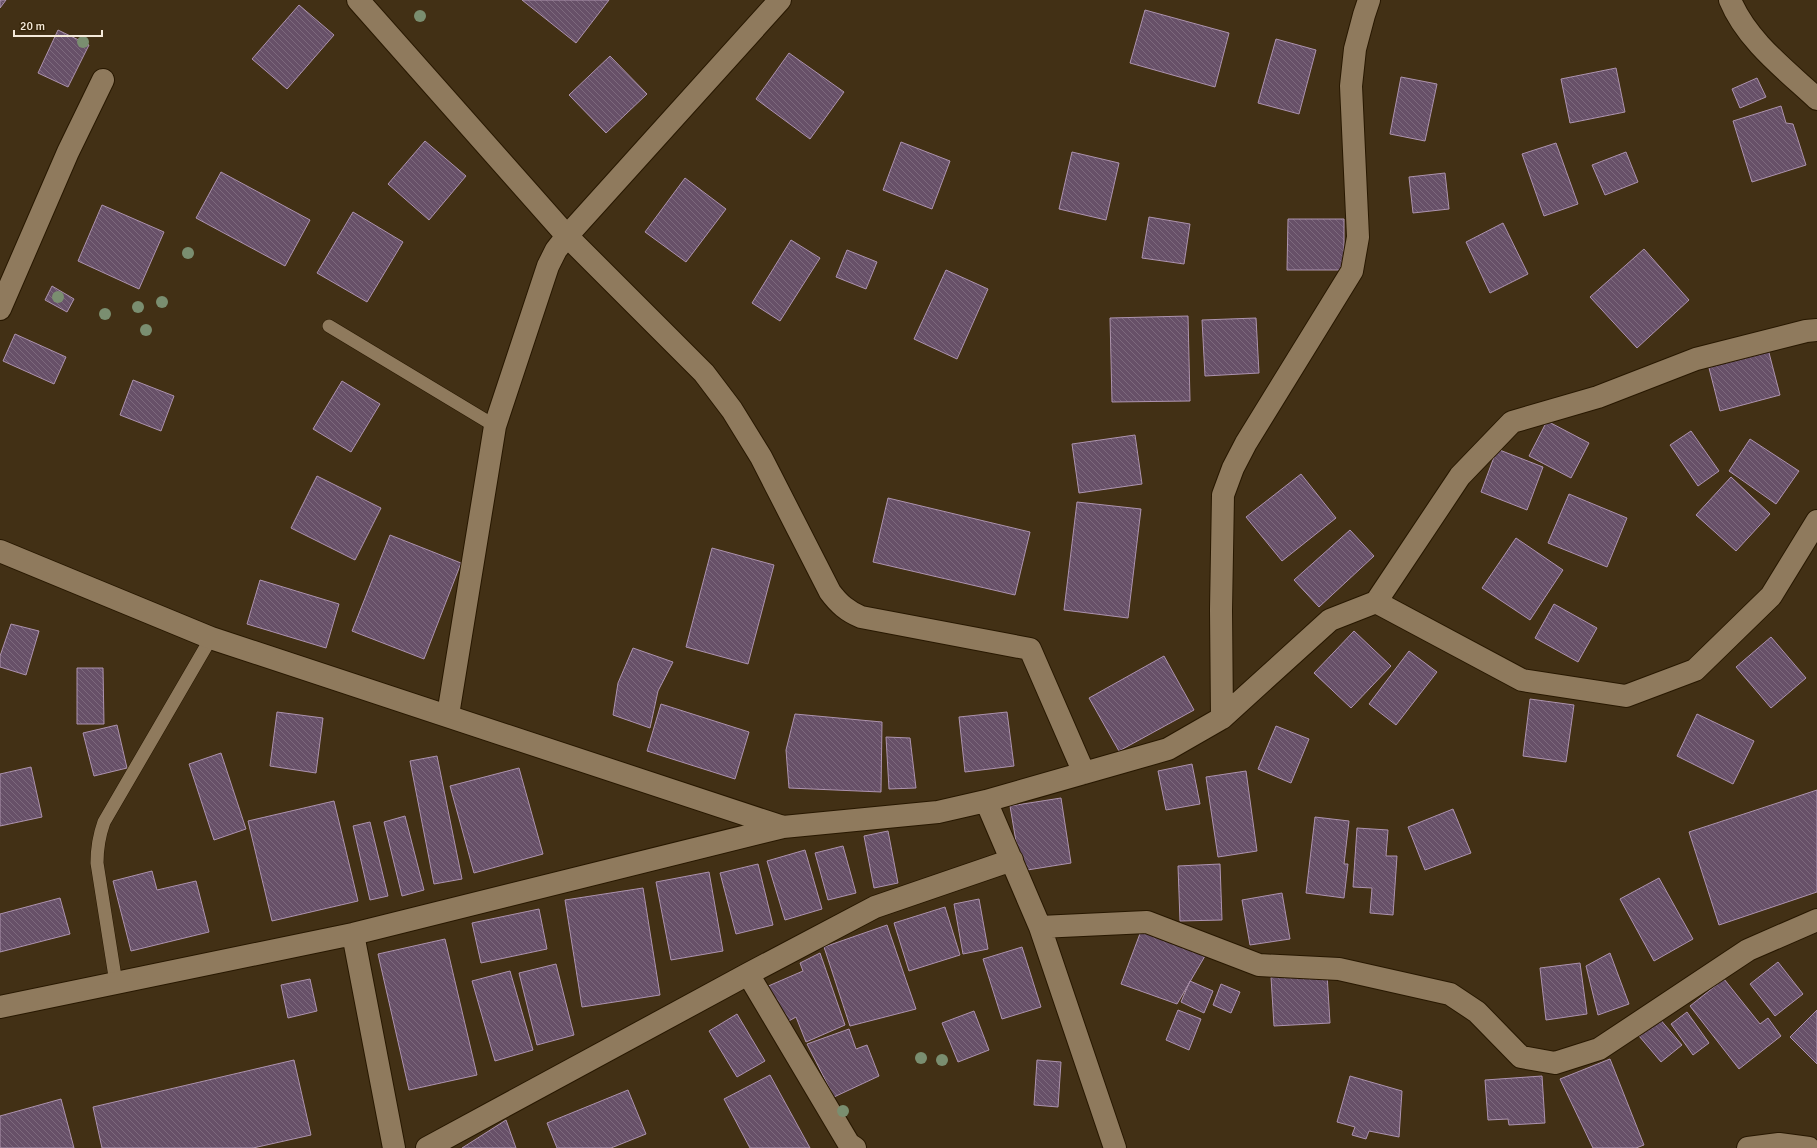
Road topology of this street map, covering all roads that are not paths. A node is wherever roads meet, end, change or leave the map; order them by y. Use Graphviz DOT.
graph roads {
  1 [pos="358,0"];
  2 [pos="780,0"];
  3 [pos="1369,0"];
  4 [pos="1730,0"];
  5 [pos="103,80"];
  6 [pos="1817,99"];
  7 [pos="567,236"];
  8 [pos="0,309"];
  9 [pos="329,326"];
  10 [pos="1817,330"];
  11 [pos="495,426"];
  12 [pos="1817,521"];
  13 [pos="0,551"];
  14 [pos="1376,602"];
  15 [pos="211,638"];
  16 [pos="448,715"];
  17 [pos="1222,718"];
  18 [pos="1084,773"];
  19 [pos="986,801"];
  20 [pos="783,826"];
  21 [pos="1012,860"];
  22 [pos="1817,920"];
  23 [pos="1040,927"];
  24 [pos="353,934"];
  25 [pos="748,974"];
  26 [pos="116,983"];
  27 [pos="0,1007"];
  28 [pos="394,1148"];
  29 [pos="427,1148"];
  30 [pos="855,1148"];
  31 [pos="1115,1148"];
  32 [pos="1748,1148"];
  33 [pos="1809,1148"];
  1 -- 7 [label="street"];
  2 -- 7 [label="street"];
  3 -- 17 [label="street"];
  4 -- 6 [label="street"];
  5 -- 8 [label="street"];
  7 -- 11 [label="street"];
  7 -- 18 [label="street"];
  9 -- 11 [label="lane"];
  10 -- 14 [label="street"];
  11 -- 16 [label="street"];
  12 -- 14 [label="street"];
  13 -- 15 [label="street"];
  14 -- 17 [label="street"];
  15 -- 16 [label="street"];
  15 -- 26 [label="lane"];
  16 -- 20 [label="street"];
  17 -- 18 [label="street"];
  18 -- 19 [label="street"];
  19 -- 20 [label="street"];
  19 -- 21 [label="street"];
  20 -- 24 [label="street"];
  21 -- 23 [label="street"];
  21 -- 25 [label="street"];
  22 -- 23 [label="street"];
  23 -- 31 [label="street"];
  24 -- 26 [label="street"];
  24 -- 28 [label="street"];
  25 -- 29 [label="street"];
  25 -- 30 [label="street"];
  26 -- 27 [label="street"];
  32 -- 33 [label="street"];
}
